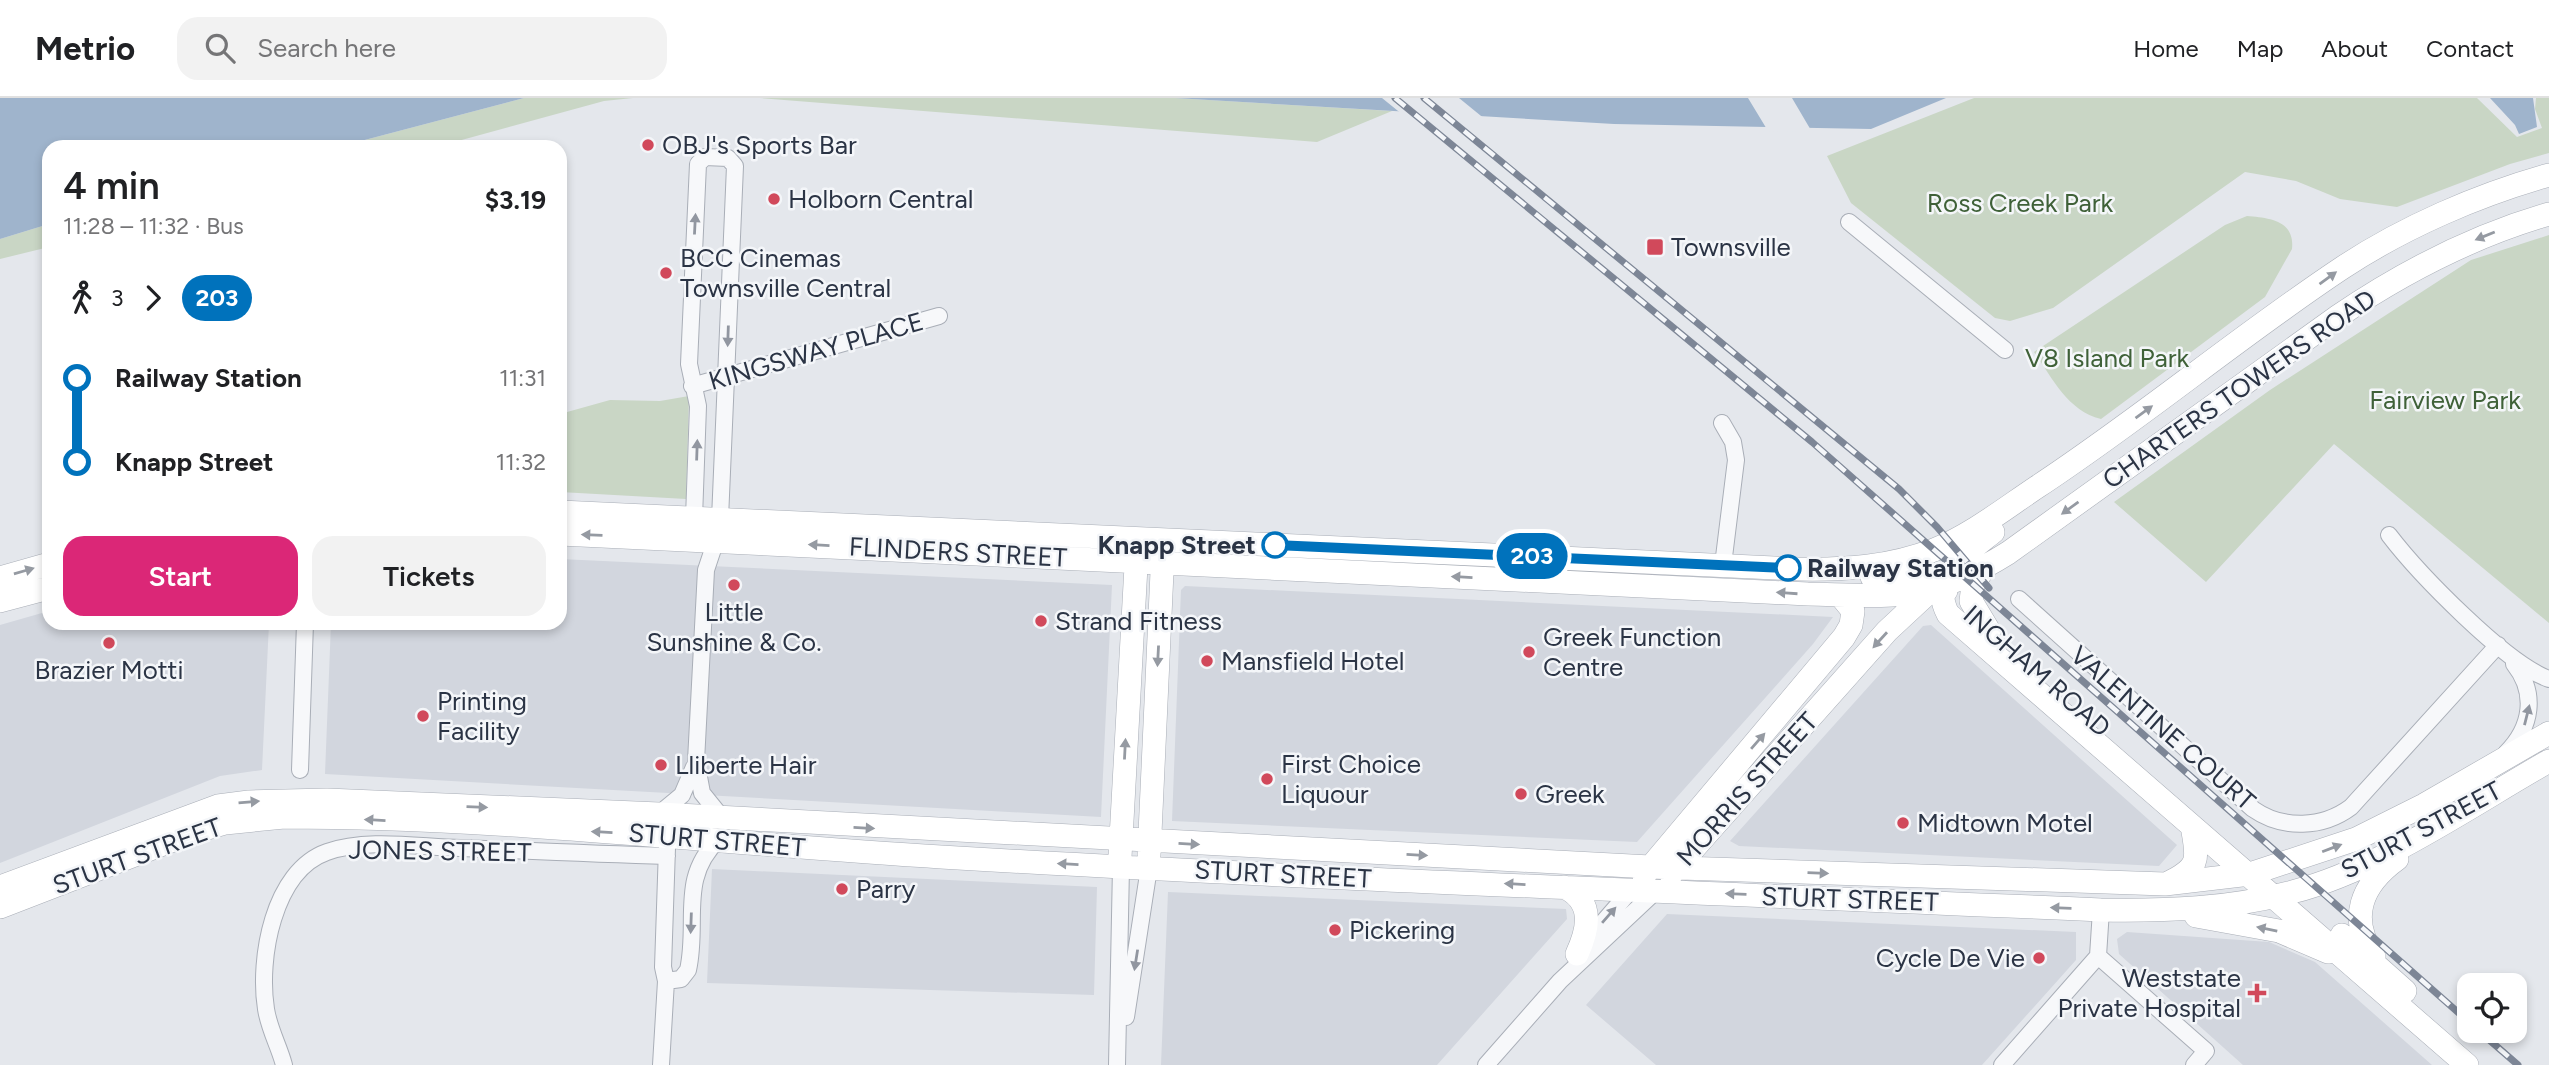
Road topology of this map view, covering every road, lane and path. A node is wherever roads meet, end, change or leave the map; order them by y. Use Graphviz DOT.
graph roads {
  1 [pos="2549,175"];
  2 [pos="2549,214"];
  3 [pos="1849,222"];
  4 [pos="939,316"];
  5 [pos="2005,350"];
  6 [pos="727,378"];
  7 [pos="692,386"];
  8 [pos="1722,423"];
  9 [pos="2069,467"];
  10 [pos="567,513"];
  11 [pos="707,529"];
  12 [pos="567,534"];
  13 [pos="2389,536"];
  14 [pos="1137,538"];
  15 [pos="1163,540"];
  16 [pos="1906,559"];
  17 [pos="1136,562"];
  18 [pos="1162,563"];
  19 [pos="1723,565"];
  20 [pos="42,566"];
  21 [pos="1984,568"];
  22 [pos="1798,569"];
  23 [pos="0,578"];
  24 [pos="42,590"];
  25 [pos="1936,590"];
  26 [pos="1840,595"];
  27 [pos="2019,599"];
  28 [pos="0,601"];
  29 [pos="304,630"];
  30 [pos="1989,631"];
  31 [pos="2498,645"];
  32 [pos="2549,680"];
  33 [pos="2549,733"];
  34 [pos="696,761"];
  35 [pos="2549,761"];
  36 [pos="2488,768"];
  37 [pos="300,770"];
  38 [pos="1122,790"];
  39 [pos="1152,792"];
  40 [pos="2473,804"];
  41 [pos="1722,817"];
  42 [pos="2192,825"];
  43 [pos="721,829"];
  44 [pos="815,837"];
  45 [pos="1120,841"];
  46 [pos="1149,842"];
  47 [pos="665,844"];
  48 [pos="1121,867"];
  49 [pos="1650,867"];
  50 [pos="1149,868"];
  51 [pos="1676,868"];
  52 [pos="1736,870"];
  53 [pos="2258,872"];
  54 [pos="694,877"];
  55 [pos="2102,884"];
  56 [pos="2165,884"];
  57 [pos="0,887"];
  58 [pos="1564,887"];
  59 [pos="1632,890"];
  60 [pos="1656,891"];
  61 [pos="2284,894"];
  62 [pos="0,907"];
  63 [pos="2101,909"];
  64 [pos="2162,911"];
  65 [pos="1120,920"];
  66 [pos="1142,920"];
  67 [pos="1577,954"];
  68 [pos="2098,956"];
  69 [pos="2353,964"];
  70 [pos="666,981"];
  71 [pos="1560,981"];
  72 [pos="2396,982"];
  73 [pos="1118,1059"];
  74 [pos="1491,1063"];
  75 [pos="284,1065"];
  76 [pos="661,1065"];
  77 [pos="2002,1065"];
  78 [pos="2194,1065"];
  79 [pos="2467,1065"];
  80 [pos="2474,1065"];
  9 -- 1 [label="main road, CHARTERS TOWERS ROAD, one-way"];
  2 -- 21 [label="main road, CHARTERS TOWERS ROAD, one-way"];
  3 -- 5 [label="street"];
  4 -- 6 [label="street, KINGSWAY PLACE"];
  6 -- 7 [label="street, KINGSWAY PLACE"];
  7 -- 6 [label="street, one-way"];
  6 -- 11 [label="street"];
  11 -- 7 [label="street, one-way"];
  8 -- 19 [label="street"];
  9 -- 16 [label="main road, CHARTERS TOWERS ROAD"];
  9 -- 25 [label="main road"];
  10 -- 11 [label="main road, FLINDERS STREET"];
  11 -- 12 [label="main road, FLINDERS STREET, one-way"];
  11 -- 14 [label="main road, FLINDERS STREET"];
  17 -- 11 [label="main road, FLINDERS STREET, one-way"];
  11 -- 34 [label="street"];
  13 -- 31 [label="street"];
  14 -- 15 [label="main road, FLINDERS STREET"];
  14 -- 17 [label="main road"];
  15 -- 18 [label="main road"];
  15 -- 19 [label="main road, FLINDERS STREET"];
  16 -- 22 [label="main road, FLINDERS STREET"];
  17 -- 18 [label="main road, FLINDERS STREET"];
  38 -- 17 [label="main road, one-way"];
  26 -- 18 [label="main road, FLINDERS STREET, one-way"];
  18 -- 39 [label="main road, one-way"];
  19 -- 22 [label="main road, FLINDERS STREET"];
  23 -- 20 [label="main road, one-way"];
  21 -- 25 [label="main road, CHARTERS TOWERS ROAD"];
  21 -- 30 [label="main road"];
  22 -- 25 [label="main road"];
  24 -- 28 [label="main road"];
  25 -- 26 [label="main road, FLINDERS STREET"];
  25 -- 30 [label="main road, INGHAM ROAD"];
  25 -- 41 [label="main road, MORRIS STREET, one-way"];
  25 -- 42 [label="main road, INGHAM ROAD"];
  49 -- 26 [label="main road, MORRIS STREET, one-way"];
  27 -- 31 [label="street, VALENTINE COURT"];
  29 -- 37 [label="street"];
  30 -- 53 [label="main road, INGHAM ROAD"];
  31 -- 32 [label="street"];
  36 -- 31 [label="street, one-way"];
  33 -- 36 [label="main road, STURT STREET"];
  34 -- 43 [label="street"];
  34 -- 47 [label="street"];
  35 -- 40 [label="main road, STURT STREET"];
  53 -- 36 [label="main road, STURT STREET, one-way"];
  38 -- 39 [label="main road"];
  38 -- 45 [label="main road"];
  39 -- 46 [label="main road"];
  40 -- 61 [label="main road, STURT STREET"];
  40 -- 72 [label="main road"];
  41 -- 51 [label="main road, MORRIS STREET"];
  41 -- 52 [label="main road"];
  42 -- 53 [label="main road, INGHAM ROAD"];
  42 -- 56 [label="main road"];
  43 -- 44 [label="main road, STURT STREET"];
  43 -- 47 [label="main road, STURT STREET"];
  43 -- 54 [label="street"];
  44 -- 45 [label="main road, STURT STREET, one-way"];
  48 -- 44 [label="main road, STURT STREET, one-way"];
  45 -- 46 [label="main road, STURT STREET"];
  45 -- 48 [label="main road"];
  46 -- 49 [label="main road, STURT STREET, one-way"];
  46 -- 50 [label="main road"];
  47 -- 54 [label="street, JONES STREET"];
  57 -- 47 [label="main road, STURT STREET, one-way"];
  47 -- 62 [label="main road, STURT STREET, one-way"];
  47 -- 70 [label="street"];
  47 -- 75 [label="street, JONES STREET"];
  48 -- 50 [label="main road, STURT STREET"];
  48 -- 65 [label="street"];
  49 -- 51 [label="main road, STURT STREET"];
  49 -- 59 [label="main road, MORRIS STREET"];
  58 -- 50 [label="main road, STURT STREET, one-way"];
  50 -- 66 [label="street"];
  51 -- 52 [label="main road, STURT STREET"];
  51 -- 60 [label="main road, MORRIS STREET"];
  52 -- 55 [label="main road, STURT STREET, one-way"];
  53 -- 56 [label="main road, STURT STREET"];
  53 -- 61 [label="main road, INGHAM ROAD"];
  54 -- 70 [label="street, one-way"];
  55 -- 56 [label="main road, STURT STREET"];
  55 -- 63 [label="main road"];
  58 -- 59 [label="main road, STURT STREET"];
  58 -- 67 [label="main road"];
  59 -- 60 [label="main road, STURT STREET"];
  67 -- 59 [label="street, MORRIS STREET, one-way"];
  63 -- 60 [label="main road, STURT STREET, one-way"];
  60 -- 71 [label="street, MORRIS STREET"];
  61 -- 64 [label="main road, STURT STREET"];
  61 -- 69 [label="main road, INGHAM ROAD"];
  61 -- 72 [label="main road, INGHAM ROAD"];
  63 -- 64 [label="main road, STURT STREET"];
  63 -- 68 [label="street"];
  69 -- 64 [label="main road, one-way"];
  65 -- 66 [label="street"];
  65 -- 73 [label="street"];
  66 -- 73 [label="street, one-way"];
  67 -- 71 [label="street, MORRIS STREET"];
  68 -- 77 [label="street"];
  68 -- 78 [label="street"];
  69 -- 79 [label="main road, INGHAM ROAD"];
  70 -- 76 [label="street"];
  71 -- 74 [label="street, MORRIS STREET"];
  72 -- 80 [label="main road, INGHAM ROAD"];
}
